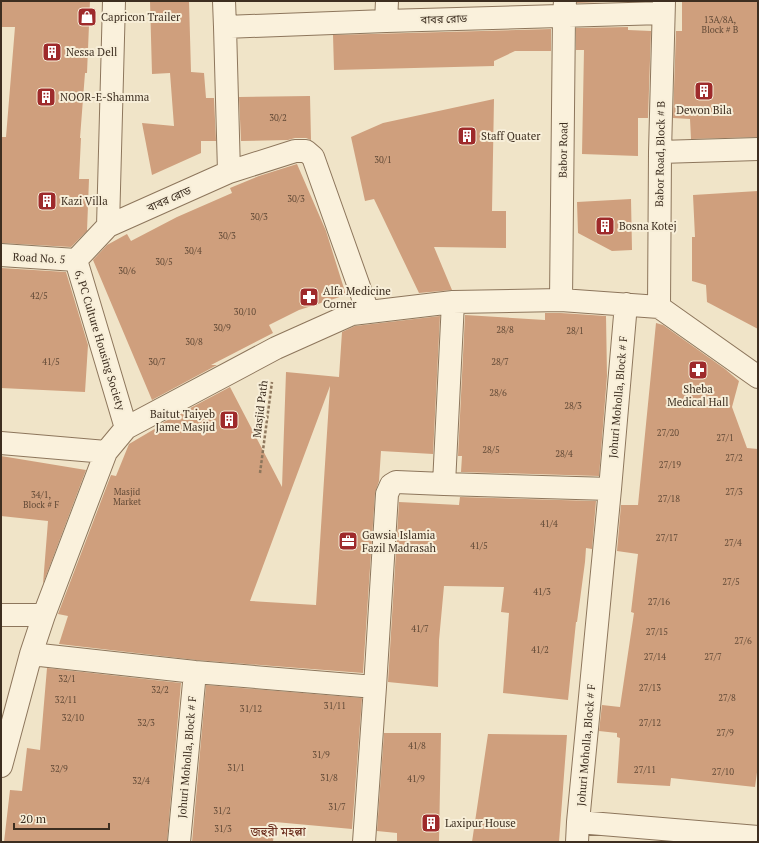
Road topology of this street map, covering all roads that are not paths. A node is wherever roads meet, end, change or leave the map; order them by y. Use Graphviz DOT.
graph roads {
  1 [pos="114,1"];
  2 [pos="224,1"];
  3 [pos="664,7"];
  4 [pos="565,8"];
  5 [pos="386,11"];
  6 [pos="225,27"];
  7 [pos="758,149"];
  8 [pos="660,152"];
  9 [pos="229,172"];
  10 [pos="108,226"];
  11 [pos="1,255"];
  12 [pos="76,260"];
  13 [pos="561,300"];
  14 [pos="453,302"];
  15 [pos="626,304"];
  16 [pos="659,307"];
  17 [pos="368,312"];
  18 [pos="758,378"];
  19 [pos="126,428"];
  20 [pos="1,443"];
  21 [pos="106,452"];
  22 [pos="444,484"];
  23 [pos="610,489"];
  24 [pos="1,614"];
  25 [pos="44,615"];
  26 [pos="31,654"];
  27 [pos="195,672"];
  28 [pos="375,687"];
  29 [pos="1,766"];
  30 [pos="578,832"];
  31 [pos="758,837"];
  32 [pos="179,842"];
  33 [pos="364,842"];
  1 -- 10 [label="street"];
  2 -- 6 [label="street"];
  3 -- 4 [label="street, বাবর রোড"];
  3 -- 8 [label="street, Babor Road, Block # B"];
  4 -- 5 [label="street, বাবর রোড"];
  4 -- 13 [label="street, Babor Road"];
  5 -- 6 [label="street, বাবর রোড"];
  6 -- 9 [label="street"];
  7 -- 8 [label="street"];
  8 -- 16 [label="street, Babor Road, Block # B"];
  9 -- 10 [label="street, বাবর রোড"];
  9 -- 17 [label="street, বাবর রোড"];
  10 -- 12 [label="street, 6, PC Culture Housing Society"];
  11 -- 12 [label="street, Road No. 5"];
  12 -- 19 [label="street, 6, PC Culture Housing Society"];
  13 -- 14 [label="street"];
  13 -- 15 [label="street"];
  14 -- 17 [label="street"];
  14 -- 22 [label="street"];
  15 -- 16 [label="street"];
  15 -- 23 [label="street, Johuri Moholla, Block # F"];
  16 -- 18 [label="street"];
  17 -- 19 [label="street"];
  19 -- 21 [label="street"];
  20 -- 21 [label="street"];
  21 -- 25 [label="street"];
  22 -- 23 [label="street"];
  22 -- 28 [label="street"];
  23 -- 30 [label="street, Johuri Moholla, Block # F"];
  24 -- 25 [label="street"];
  25 -- 26 [label="street"];
  26 -- 27 [label="street"];
  26 -- 29 [label="street"];
  27 -- 28 [label="street"];
  27 -- 32 [label="street, Johuri Moholla, Block # F"];
  28 -- 33 [label="street"];
  30 -- 31 [label="street, Johuri Moholla, Block # F"];
}
